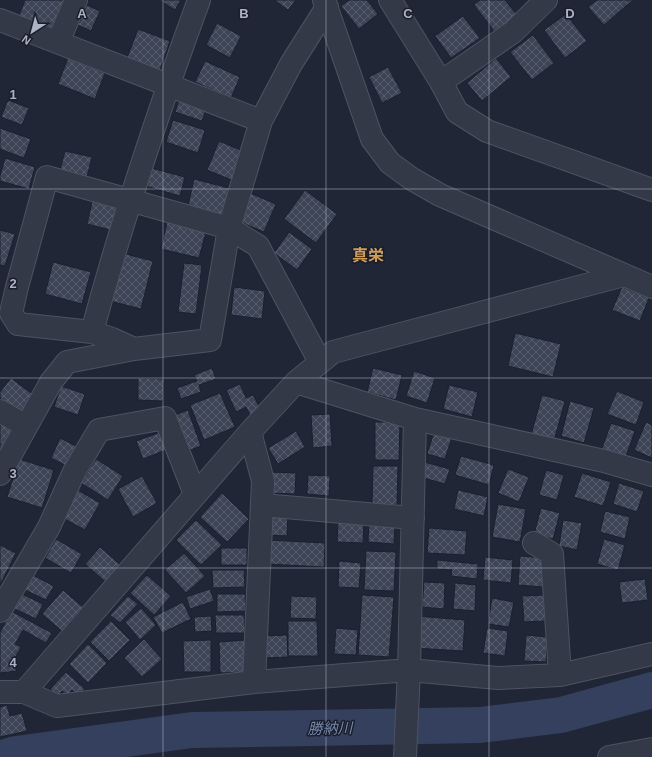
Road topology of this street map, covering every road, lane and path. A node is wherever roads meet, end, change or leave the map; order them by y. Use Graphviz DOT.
graph roads {
  1 [pos="76,0"];
  2 [pos="199,0"];
  3 [pos="390,0"];
  4 [pos="546,0"];
  5 [pos="325,4"];
  6 [pos="0,20"];
  7 [pos="58,42"];
  8 [pos="441,82"];
  9 [pos="168,85"];
  10 [pos="261,121"];
  11 [pos="652,190"];
  12 [pos="131,200"];
  13 [pos="229,228"];
  14 [pos="624,275"];
  15 [pos="652,287"];
  16 [pos="92,332"];
  17 [pos="134,350"];
  18 [pos="320,362"];
  19 [pos="296,382"];
  20 [pos="0,411"];
  21 [pos="415,419"];
  22 [pos="26,426"];
  23 [pos="250,432"];
  24 [pos="0,474"];
  25 [pos="652,475"];
  26 [pos="195,494"];
  27 [pos="262,505"];
  28 [pos="413,518"];
  29 [pos="534,544"];
  30 [pos="0,611"];
  31 [pos="652,654"];
  32 [pos="408,675"];
  33 [pos="560,675"];
  34 [pos="254,682"];
  35 [pos="0,692"];
  36 [pos="24,692"];
  37 [pos="652,749"];
  38 [pos="405,754"];
  39 [pos="609,757"];
  1 -- 7 [label="street"];
  2 -- 9 [label="street"];
  3 -- 8 [label="street"];
  4 -- 8 [label="street"];
  5 -- 10 [label="street"];
  5 -- 14 [label="street"];
  6 -- 7 [label="street"];
  7 -- 9 [label="street"];
  8 -- 11 [label="street"];
  9 -- 10 [label="street"];
  9 -- 12 [label="street"];
  10 -- 13 [label="street"];
  12 -- 13 [label="street"];
  12 -- 16 [label="street"];
  12 -- 16 [label="street"];
  13 -- 17 [label="street"];
  13 -- 18 [label="street"];
  14 -- 15 [label="street"];
  14 -- 18 [label="street"];
  16 -- 17 [label="street"];
  17 -- 22 [label="street"];
  18 -- 19 [label="street"];
  19 -- 21 [label="street"];
  19 -- 23 [label="street"];
  20 -- 22 [label="street"];
  21 -- 25 [label="street"];
  21 -- 28 [label="street"];
  22 -- 24 [label="street"];
  23 -- 26 [label="street"];
  23 -- 27 [label="street"];
  26 -- 30 [label="street"];
  26 -- 36 [label="street"];
  27 -- 28 [label="street"];
  27 -- 34 [label="street"];
  28 -- 32 [label="street"];
  29 -- 33 [label="street"];
  31 -- 33 [label="street"];
  32 -- 33 [label="street"];
  32 -- 34 [label="street"];
  32 -- 38 [label="street"];
  34 -- 36 [label="street"];
  35 -- 36 [label="street"];
  37 -- 39 [label="street"];
}
